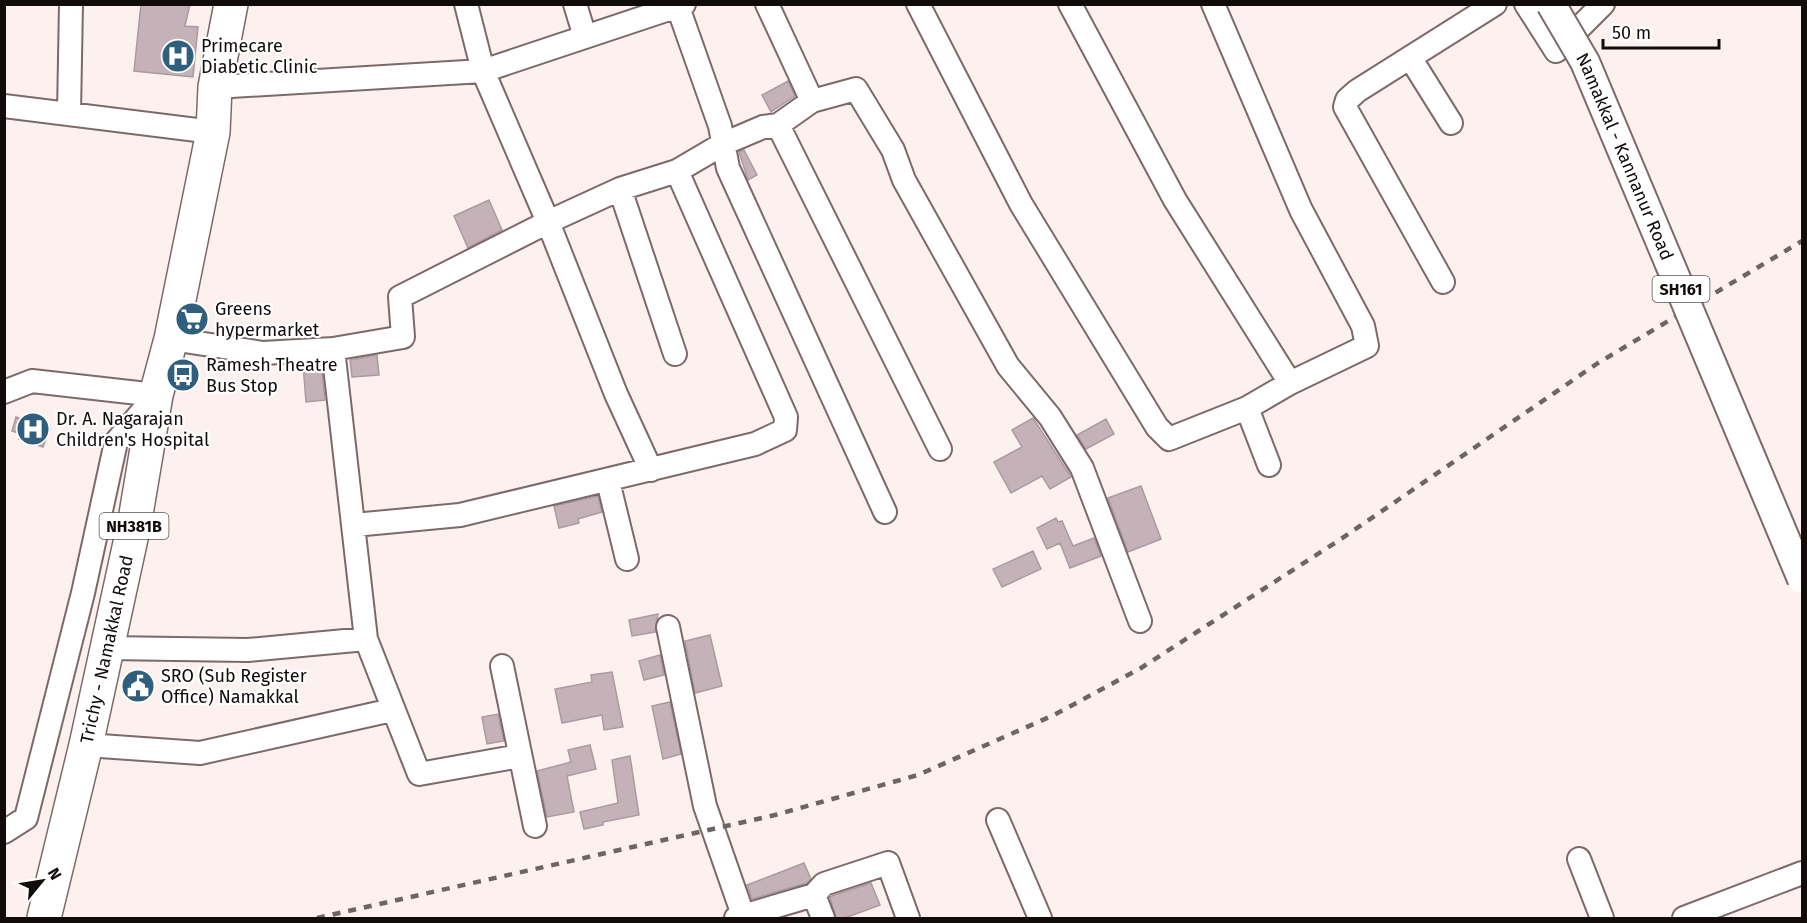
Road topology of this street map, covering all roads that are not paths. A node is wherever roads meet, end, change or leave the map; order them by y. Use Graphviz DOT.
graph roads {
  1 [pos="71,4"];
  2 [pos="231,4"];
  3 [pos="250,4"];
  4 [pos="466,4"];
  5 [pos="575,4"];
  6 [pos="767,4"];
  7 [pos="918,4"];
  8 [pos="1070,4"];
  9 [pos="1213,4"];
  10 [pos="1495,4"];
  11 [pos="1526,4"];
  12 [pos="1551,4"];
  13 [pos="1603,4"];
  14 [pos="681,5"];
  15 [pos="585,37"];
  16 [pos="1411,59"];
  17 [pos="483,71"];
  18 [pos="224,86"];
  19 [pos="812,101"];
  20 [pos="4,106"];
  21 [pos="69,114"];
  22 [pos="1451,123"];
  23 [pos="778,125"];
  24 [pos="213,132"];
  25 [pos="723,144"];
  26 [pos="677,171"];
  27 [pos="620,189"];
  28 [pos="548,222"];
  29 [pos="1443,282"];
  30 [pos="171,339"];
  31 [pos="333,349"];
  32 [pos="675,354"];
  33 [pos="1290,383"];
  34 [pos="4,392"];
  35 [pos="156,395"];
  36 [pos="1247,408"];
  37 [pos="940,449"];
  38 [pos="1269,465"];
  39 [pos="651,470"];
  40 [pos="608,481"];
  41 [pos="885,512"];
  42 [pos="354,525"];
  43 [pos="627,559"];
  44 [pos="1803,579"];
  45 [pos="1140,621"];
  46 [pos="668,627"];
  47 [pos="366,639"];
  48 [pos="106,648"];
  49 [pos="502,666"];
  50 [pos="392,710"];
  51 [pos="86,745"];
  52 [pos="520,756"];
  53 [pos="998,820"];
  54 [pos="536,826"];
  55 [pos="4,831"];
  56 [pos="1579,859"];
  57 [pos="1803,873"];
  58 [pos="814,895"];
  59 [pos="44,918"];
  60 [pos="741,918"];
  61 [pos="823,918"];
  62 [pos="908,918"];
  63 [pos="1040,918"];
  64 [pos="1602,918"];
  65 [pos="1684,918"];
  1 -- 21 [label="street"];
  2 -- 18 [label="highway, Trichy - Namakkal Road / NH381B"];
  3 -- 18 [label="highway, Trichy - Namakkal Road / NH381B"];
  4 -- 17 [label="street"];
  5 -- 15 [label="street"];
  6 -- 19 [label="street"];
  7 -- 36 [label="street"];
  8 -- 33 [label="street"];
  9 -- 33 [label="street"];
  10 -- 16 [label="street"];
  11 -- 13 [label="street"];
  12 -- 44 [label="main road, Namakkal - Kannanur Road / SH161, bridge"];
  14 -- 15 [label="street"];
  14 -- 25 [label="street"];
  15 -- 17 [label="street"];
  16 -- 22 [label="street"];
  16 -- 29 [label="street"];
  17 -- 18 [label="street"];
  17 -- 28 [label="street"];
  18 -- 24 [label="highway, Trichy - Namakkal Road / NH381B"];
  19 -- 23 [label="street"];
  19 -- 45 [label="street"];
  20 -- 21 [label="street"];
  21 -- 24 [label="street"];
  23 -- 25 [label="street"];
  23 -- 37 [label="street"];
  24 -- 30 [label="highway, Trichy - Namakkal Road / NH381B"];
  25 -- 26 [label="street"];
  25 -- 41 [label="street"];
  26 -- 27 [label="street"];
  26 -- 39 [label="street"];
  27 -- 28 [label="street"];
  27 -- 32 [label="street"];
  28 -- 31 [label="street"];
  28 -- 39 [label="street"];
  30 -- 31 [label="street"];
  30 -- 35 [label="highway, Trichy - Namakkal Road / NH381B"];
  31 -- 42 [label="street"];
  33 -- 36 [label="street"];
  34 -- 35 [label="street"];
  35 -- 48 [label="highway, Trichy - Namakkal Road / NH381B"];
  35 -- 55 [label="street"];
  36 -- 38 [label="street"];
  39 -- 40 [label="street"];
  40 -- 42 [label="street"];
  40 -- 43 [label="street"];
  42 -- 47 [label="street"];
  46 -- 60 [label="street"];
  47 -- 48 [label="street"];
  47 -- 50 [label="street"];
  48 -- 51 [label="highway, Trichy - Namakkal Road / NH381B"];
  49 -- 52 [label="street"];
  50 -- 51 [label="street"];
  50 -- 52 [label="street"];
  51 -- 59 [label="highway, Trichy - Namakkal Road / NH381B"];
  52 -- 54 [label="street"];
  53 -- 63 [label="street"];
  56 -- 64 [label="street"];
  57 -- 65 [label="street"];
  58 -- 60 [label="street"];
  58 -- 61 [label="street"];
  58 -- 62 [label="street"];
}
